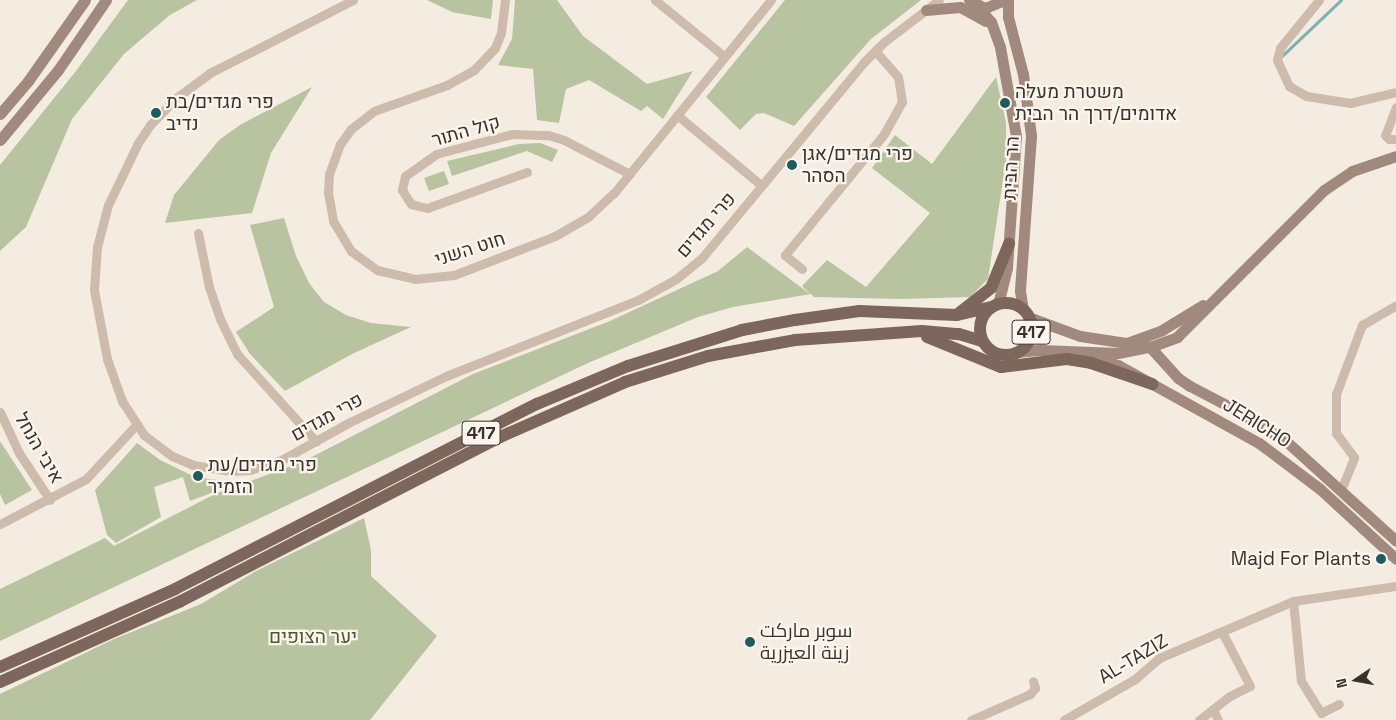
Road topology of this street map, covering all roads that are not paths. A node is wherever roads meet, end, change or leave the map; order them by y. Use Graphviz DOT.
graph roads {
  1 [pos="85,0"];
  2 [pos="106,0"];
  3 [pos="353,0"];
  4 [pos="505,0"];
  5 [pos="655,0"];
  6 [pos="771,0"];
  7 [pos="944,0"];
  8 [pos="1006,0"];
  9 [pos="1319,0"];
  10 [pos="971,2"];
  11 [pos="933,5"];
  12 [pos="996,34"];
  13 [pos="875,51"];
  14 [pos="724,56"];
  15 [pos="1396,92"];
  16 [pos="1396,107"];
  17 [pos="679,113"];
  18 [pos="0,114"];
  19 [pos="1396,139"];
  20 [pos="0,140"];
  21 [pos="1396,156"];
  22 [pos="528,172"];
  23 [pos="630,174"];
  24 [pos="761,185"];
  25 [pos="198,233"];
  26 [pos="1009,244"];
  27 [pos="802,269"];
  28 [pos="1222,293"];
  29 [pos="995,305"];
  30 [pos="1396,305"];
  31 [pos="1026,313"];
  32 [pos="957,315"];
  33 [pos="882,334"];
  34 [pos="982,340"];
  35 [pos="1134,340"];
  36 [pos="1150,347"];
  37 [pos="1016,352"];
  38 [pos="1078,352"];
  39 [pos="1152,384"];
  40 [pos="0,412"];
  41 [pos="136,425"];
  42 [pos="316,441"];
  43 [pos="1341,490"];
  44 [pos="50,500"];
  45 [pos="0,524"];
  46 [pos="1396,541"];
  47 [pos="1396,559"];
  48 [pos="1396,586"];
  49 [pos="1292,601"];
  50 [pos="1222,632"];
  51 [pos="0,667"];
  52 [pos="1033,681"];
  53 [pos="0,682"];
  54 [pos="1339,704"];
  55 [pos="1213,709"];
  56 [pos="971,720"];
  57 [pos="1064,720"];
  58 [pos="1199,720"];
  59 [pos="1218,720"];
  1 -- 18 [label="main road"];
  2 -- 20 [label="main road"];
  3 -- 41 [label="street, פרי מגדים"];
  4 -- 23 [label="street, חוט השני"];
  5 -- 14 [label="street"];
  6 -- 14 [label="street, חוט השני"];
  7 -- 11 [label="street, פרי מגדים"];
  8 -- 10 [label="main road"];
  8 -- 31 [label="main road, הר הבית"];
  9 -- 15 [label="street"];
  10 -- 12 [label="main road, הר הבית"];
  11 -- 12 [label="main road"];
  11 -- 13 [label="street, פרי מגדים"];
  12 -- 26 [label="main road, הר הבית"];
  13 -- 24 [label="street, פרי מגדים"];
  13 -- 27 [label="street"];
  14 -- 17 [label="street, חוט השני"];
  16 -- 19 [label="street"];
  17 -- 23 [label="street, חוט השני"];
  17 -- 24 [label="street"];
  21 -- 28 [label="main road"];
  22 -- 23 [label="street, קול התור"];
  24 -- 42 [label="street, פרי מגדים"];
  25 -- 42 [label="street"];
  26 -- 29 [label="main road, הר הבית"];
  26 -- 32 [label="main road"];
  28 -- 35 [label="main road"];
  28 -- 36 [label="main road"];
  29 -- 31 [label="main road, 417"];
  29 -- 32 [label="main road, 417"];
  29 -- 34 [label="main road, 417"];
  30 -- 43 [label="street"];
  31 -- 35 [label="main road"];
  31 -- 37 [label="main road, 417"];
  32 -- 51 [label="main road, 417"];
  33 -- 34 [label="main road, 417"];
  33 -- 39 [label="main road"];
  33 -- 53 [label="main road, 417"];
  34 -- 37 [label="main road, 417"];
  35 -- 36 [label="main road, JERICHO"];
  36 -- 38 [label="main road"];
  36 -- 43 [label="main road, JERICHO"];
  37 -- 38 [label="main road"];
  38 -- 39 [label="main road, JERICHO"];
  39 -- 47 [label="main road, JERICHO"];
  40 -- 44 [label="street, איבי הנחל"];
  41 -- 42 [label="street, פרי מגדים"];
  41 -- 44 [label="street"];
  43 -- 46 [label="main road, JERICHO"];
  44 -- 45 [label="street"];
  48 -- 49 [label="street, AL-TAZIZ"];
  49 -- 50 [label="street, AL-TAZIZ"];
  49 -- 54 [label="street"];
  50 -- 55 [label="street"];
  50 -- 57 [label="street, AL-TAZIZ"];
  52 -- 56 [label="street"];
  55 -- 58 [label="street"];
  55 -- 59 [label="street"];
}
